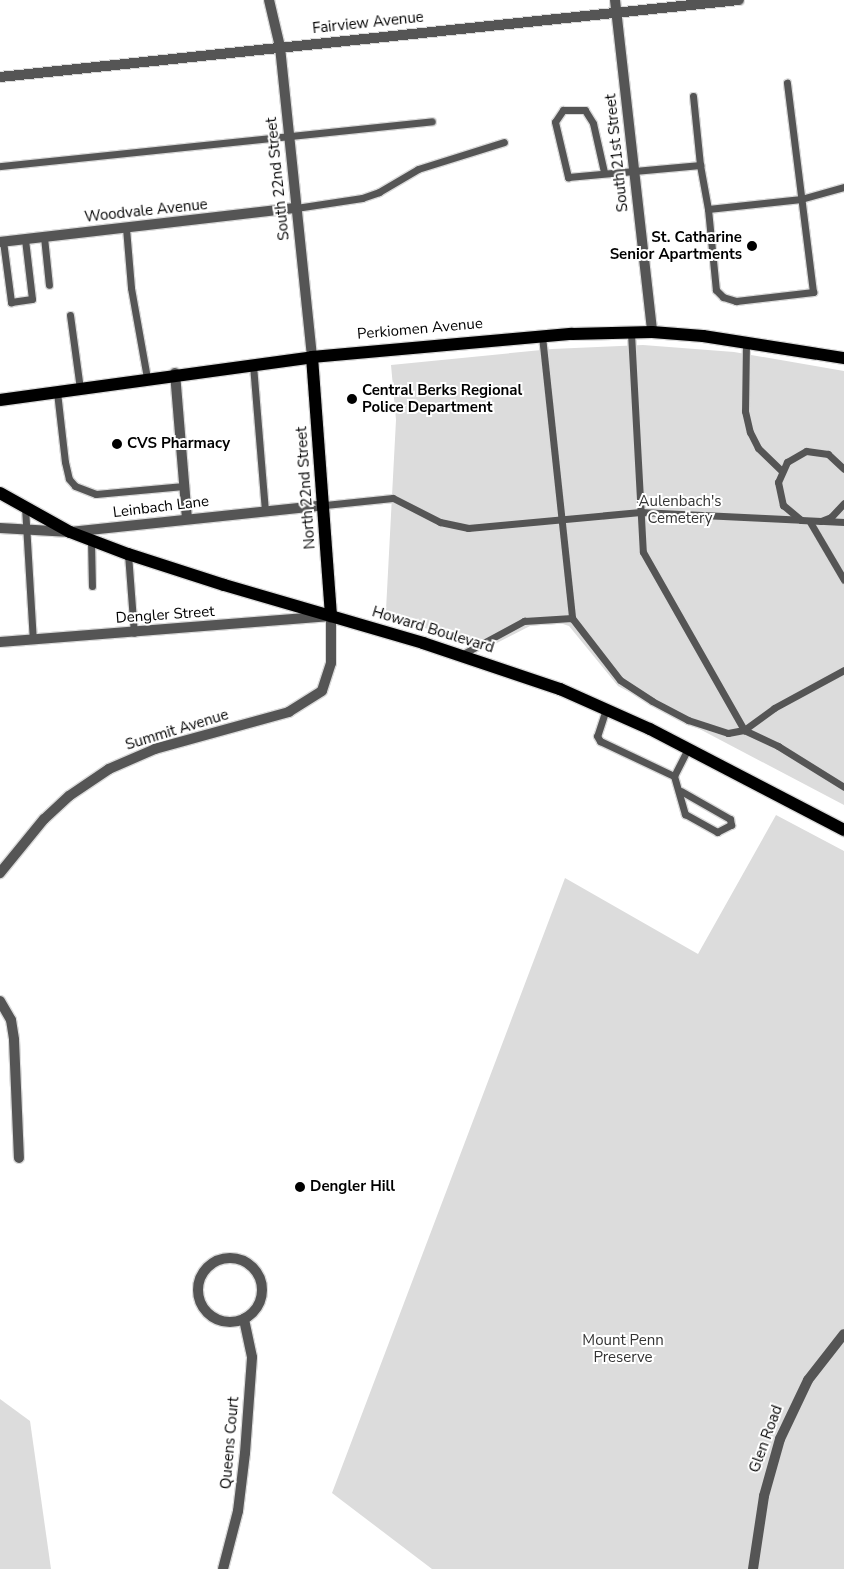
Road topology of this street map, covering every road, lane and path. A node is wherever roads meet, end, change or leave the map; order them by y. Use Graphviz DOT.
graph roads {
  1 [pos="269,0"];
  2 [pos="615,0"];
  3 [pos="739,0"];
  4 [pos="616,12"];
  5 [pos="280,47"];
  6 [pos="0,77"];
  7 [pos="786,83"];
  8 [pos="693,96"];
  9 [pos="432,121"];
  10 [pos="288,135"];
  11 [pos="504,142"];
  12 [pos="700,165"];
  13 [pos="0,166"];
  14 [pos="634,169"];
  15 [pos="604,172"];
  16 [pos="844,187"];
  17 [pos="801,200"];
  18 [pos="296,208"];
  19 [pos="708,209"];
  20 [pos="126,228"];
  21 [pos="44,237"];
  22 [pos="25,239"];
  23 [pos="2,242"];
  24 [pos="49,285"];
  25 [pos="70,315"];
  26 [pos="652,332"];
  27 [pos="631,333"];
  28 [pos="542,336"];
  29 [pos="746,342"];
  30 [pos="312,357"];
  31 [pos="844,358"];
  32 [pos="253,365"];
  33 [pos="175,373"];
  34 [pos="147,378"];
  35 [pos="80,389"];
  36 [pos="57,392"];
  37 [pos="0,400"];
  38 [pos="844,469"];
  39 [pos="781,470"];
  40 [pos="184,486"];
  41 [pos="0,493"];
  42 [pos="844,503"];
  43 [pos="325,505"];
  44 [pos="25,507"];
  45 [pos="265,510"];
  46 [pos="640,512"];
  47 [pos="187,519"];
  48 [pos="561,519"];
  49 [pos="801,520"];
  50 [pos="821,521"];
  51 [pos="810,522"];
  52 [pos="844,522"];
  53 [pos="0,528"];
  54 [pos="27,531"];
  55 [pos="70,532"];
  56 [pos="91,540"];
  57 [pos="128,554"];
  58 [pos="844,580"];
  59 [pos="92,586"];
  60 [pos="331,616"];
  61 [pos="572,618"];
  62 [pos="134,633"];
  63 [pos="33,640"];
  64 [pos="0,642"];
  65 [pos="460,655"];
  66 [pos="844,670"];
  67 [pos="606,708"];
  68 [pos="744,730"];
  69 [pos="688,748"];
  70 [pos="674,776"];
  71 [pos="844,786"];
  72 [pos="681,791"];
  73 [pos="844,830"];
  74 [pos="0,872"];
  75 [pos="0,1001"];
  76 [pos="19,1158"];
  77 [pos="244,1319"];
  78 [pos="844,1334"];
  79 [pos="223,1569"];
  80 [pos="753,1569"];
  1 -- 5 [label="street, South 22nd Street"];
  2 -- 4 [label="street, South 21st Street"];
  3 -- 4 [label="street, Fairview Avenue"];
  4 -- 5 [label="street, Fairview Avenue"];
  4 -- 14 [label="street, South 21st Street"];
  5 -- 6 [label="street, Fairview Avenue"];
  5 -- 10 [label="street, South 22nd Street"];
  7 -- 17 [label="lane"];
  8 -- 12 [label="lane"];
  9 -- 10 [label="lane"];
  10 -- 13 [label="lane"];
  10 -- 18 [label="street, South 22nd Street"];
  11 -- 18 [label="lane"];
  12 -- 14 [label="lane"];
  12 -- 19 [label="lane"];
  14 -- 15 [label="lane"];
  14 -- 26 [label="street, South 21st Street"];
  15 -- 15 [label="lane"];
  16 -- 17 [label="lane"];
  17 -- 19 [label="lane"];
  17 -- 19 [label="lane"];
  18 -- 20 [label="street, Woodvale Avenue"];
  18 -- 30 [label="street, South 22nd Street"];
  20 -- 21 [label="street, Woodvale Avenue"];
  20 -- 34 [label="lane"];
  21 -- 22 [label="street, Woodvale Avenue"];
  21 -- 24 [label="lane"];
  22 -- 23 [label="street, Woodvale Avenue"];
  22 -- 23 [label="lane"];
  25 -- 35 [label="lane"];
  26 -- 27 [label="main road, Perkiomen Avenue"];
  26 -- 29 [label="main road, Perkiomen Avenue"];
  27 -- 28 [label="main road, Perkiomen Avenue"];
  27 -- 46 [label="lane"];
  28 -- 30 [label="main road, Perkiomen Avenue"];
  28 -- 48 [label="lane"];
  29 -- 31 [label="main road, Perkiomen Avenue"];
  29 -- 39 [label="lane"];
  30 -- 32 [label="main road, Perkiomen Avenue"];
  30 -- 43 [label="main road, North 22nd Street"];
  32 -- 33 [label="main road, Perkiomen Avenue"];
  32 -- 45 [label="lane"];
  33 -- 34 [label="main road, Perkiomen Avenue"];
  33 -- 40 [label="street"];
  34 -- 35 [label="main road, Perkiomen Avenue"];
  35 -- 36 [label="main road, Perkiomen Avenue"];
  36 -- 37 [label="main road, Perkiomen Avenue"];
  36 -- 40 [label="lane"];
  38 -- 39 [label="lane"];
  39 -- 49 [label="lane"];
  40 -- 47 [label="street"];
  41 -- 44 [label="main road, Howard Boulevard"];
  42 -- 50 [label="lane"];
  43 -- 45 [label="street, Leinbach Lane"];
  43 -- 48 [label="lane"];
  43 -- 60 [label="main road, North 22nd Street"];
  44 -- 54 [label="lane"];
  44 -- 55 [label="main road, Howard Boulevard"];
  45 -- 47 [label="street, Leinbach Lane"];
  46 -- 48 [label="lane"];
  46 -- 49 [label="lane"];
  46 -- 68 [label="lane"];
  47 -- 55 [label="street, Leinbach Lane"];
  48 -- 61 [label="lane"];
  49 -- 51 [label="lane"];
  50 -- 51 [label="lane"];
  50 -- 52 [label="lane"];
  51 -- 58 [label="lane"];
  53 -- 54 [label="street, Leinbach Lane"];
  54 -- 55 [label="street, Leinbach Lane"];
  54 -- 63 [label="lane"];
  55 -- 56 [label="main road, Howard Boulevard"];
  56 -- 57 [label="main road, Howard Boulevard"];
  56 -- 59 [label="lane"];
  57 -- 60 [label="main road, Howard Boulevard"];
  57 -- 62 [label="lane"];
  60 -- 62 [label="street, Dengler Street"];
  60 -- 65 [label="main road, Howard Boulevard"];
  60 -- 74 [label="street, Summit Avenue"];
  61 -- 65 [label="lane"];
  61 -- 68 [label="lane"];
  62 -- 63 [label="street, Dengler Street"];
  63 -- 64 [label="street, Dengler Street"];
  65 -- 67 [label="main road, Howard Boulevard"];
  66 -- 68 [label="lane"];
  67 -- 69 [label="main road, Howard Boulevard"];
  67 -- 70 [label="lane"];
  68 -- 71 [label="lane"];
  69 -- 70 [label="lane"];
  69 -- 73 [label="main road, Howard Boulevard"];
  70 -- 72 [label="lane"];
  72 -- 72 [label="lane"];
  75 -- 76 [label="street"];
  77 -- 77 [label="street"];
  77 -- 79 [label="street, Queens Court"];
  78 -- 80 [label="street, Glen Road"];
}
